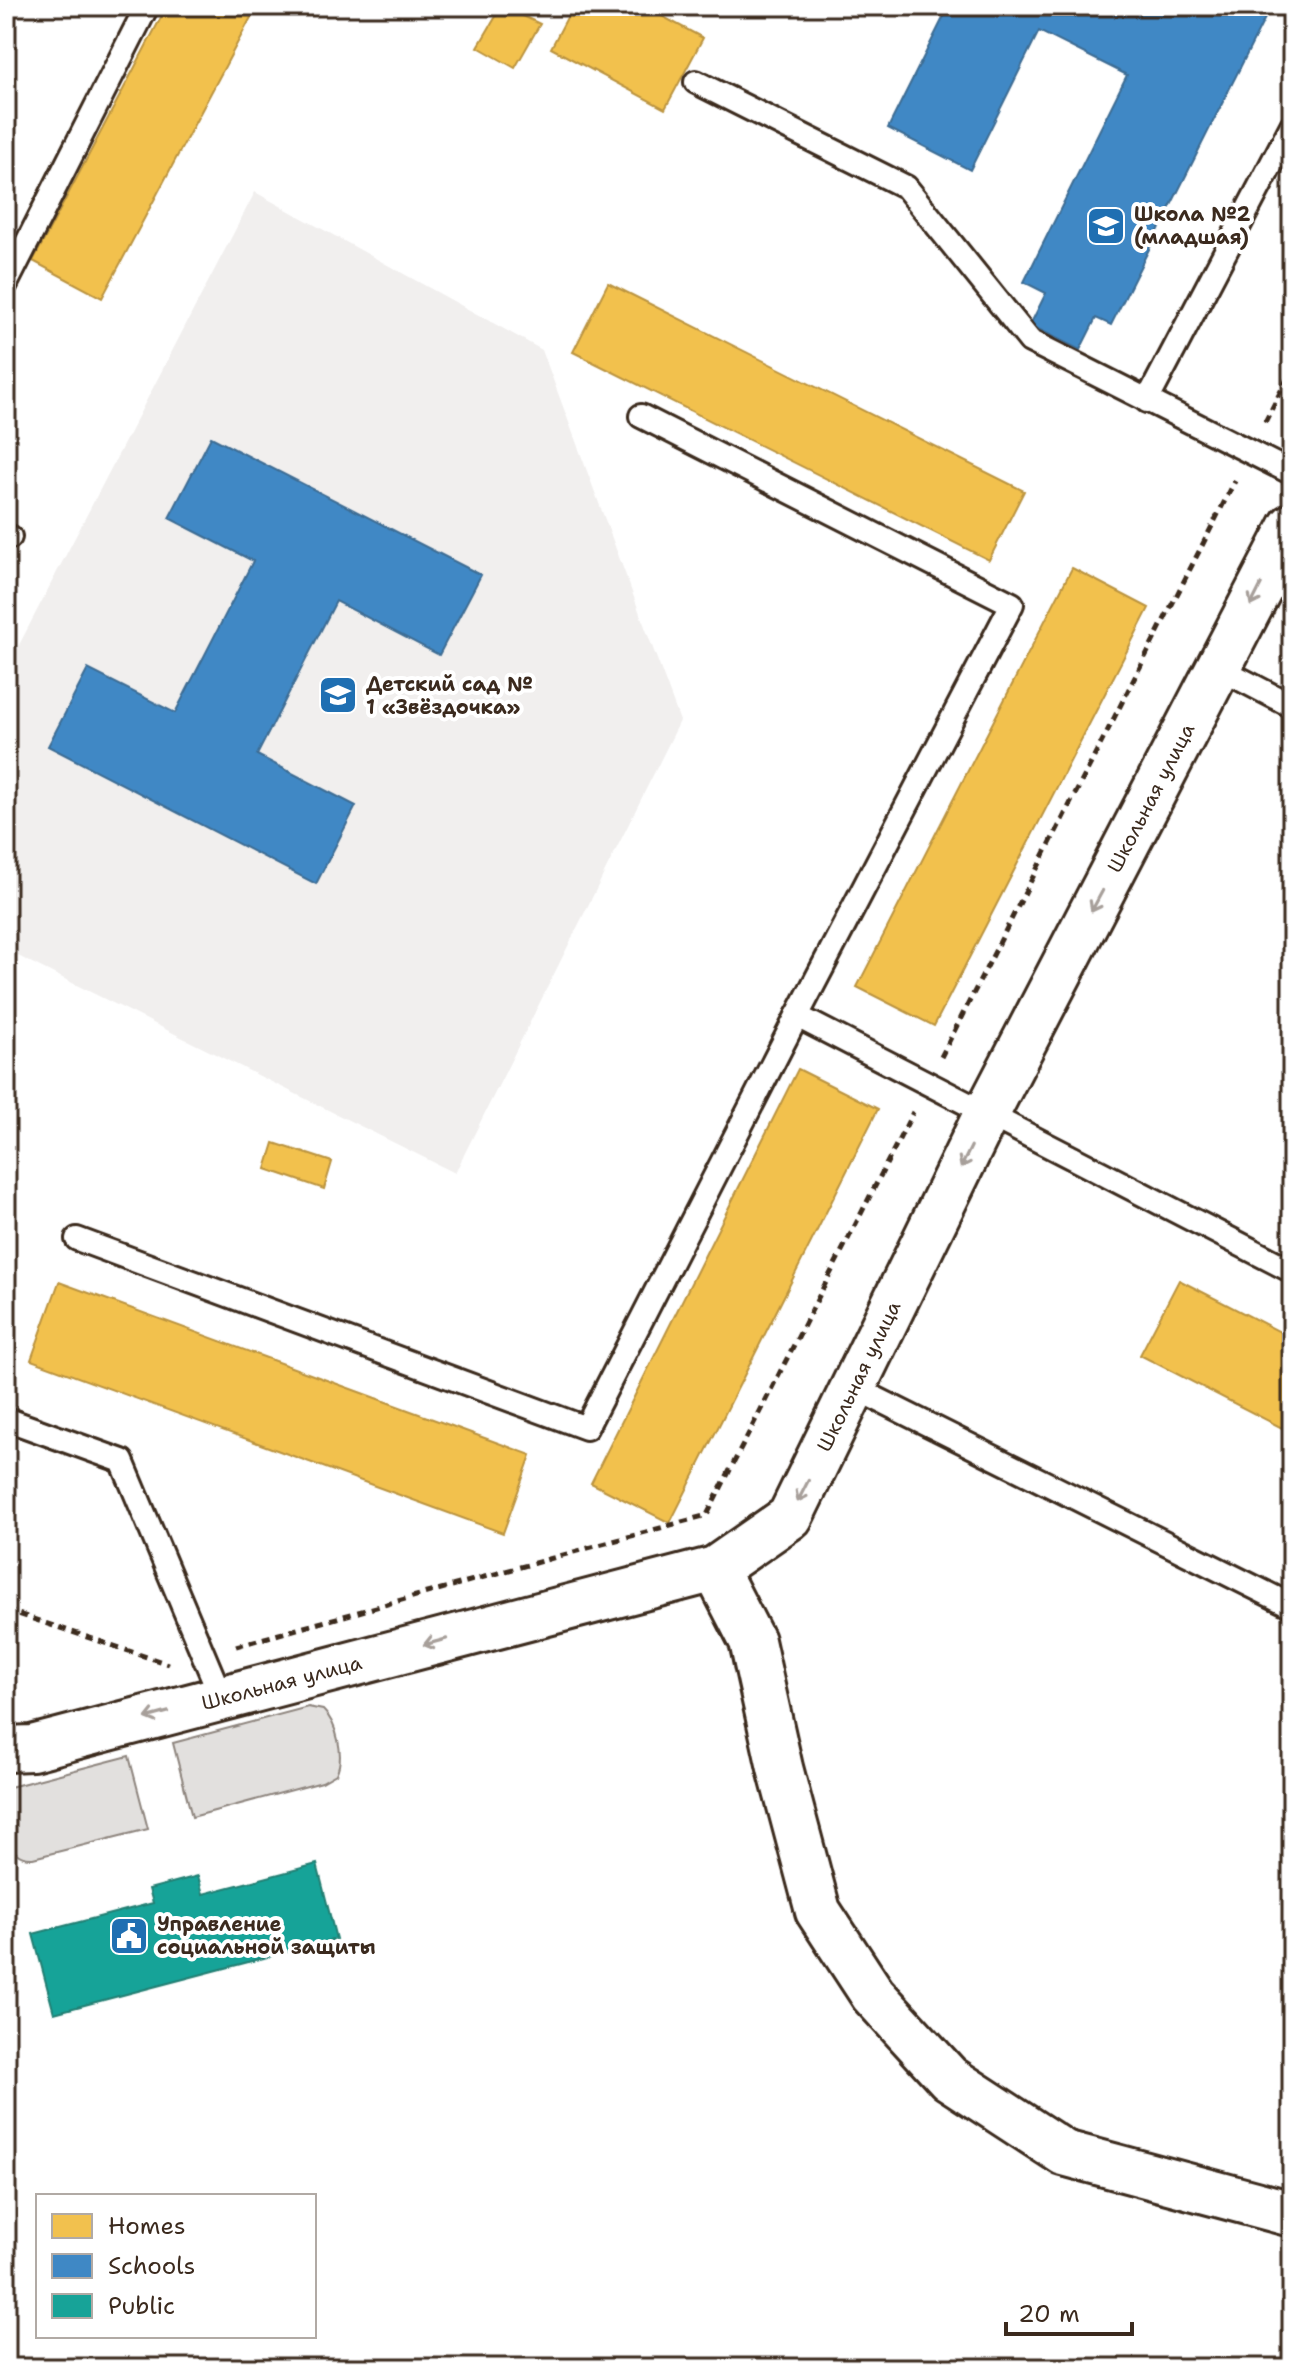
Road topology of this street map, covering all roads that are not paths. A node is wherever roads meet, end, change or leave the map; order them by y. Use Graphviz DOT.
graph roads {
  1 [pos="147,6"];
  2 [pos="696,82"];
  3 [pos="1292,125"];
  4 [pos="6,284"];
  5 [pos="1147,401"];
  6 [pos="641,416"];
  7 [pos="1292,473"];
  8 [pos="1292,526"];
  9 [pos="1219,668"];
  10 [pos="1292,706"];
  11 [pos="797,1016"];
  12 [pos="986,1115"];
  13 [pos="77,1239"];
  14 [pos="1292,1271"];
  15 [pos="855,1388"];
  16 [pos="6,1419"];
  17 [pos="715,1569"];
  18 [pos="1292,1606"];
  19 [pos="222,1699"];
  20 [pos="19,1748"];
  21 [pos="1292,2214"];
  1 -- 4 [label="lane"];
  2 -- 5 [label="lane"];
  3 -- 5 [label="lane"];
  5 -- 7 [label="lane"];
  6 -- 11 [label="lane"];
  8 -- 9 [label="street, Школьная улица, one-way"];
  9 -- 10 [label="lane"];
  9 -- 12 [label="street, Школьная улица, one-way"];
  11 -- 12 [label="lane"];
  11 -- 13 [label="lane"];
  12 -- 14 [label="lane"];
  12 -- 15 [label="street, Школьная улица, one-way"];
  15 -- 17 [label="street, Школьная улица, one-way"];
  15 -- 18 [label="lane"];
  16 -- 19 [label="lane"];
  17 -- 19 [label="street, Школьная улица, one-way"];
  17 -- 21 [label="street"];
  19 -- 20 [label="street, Школьная улица, one-way"];
}
